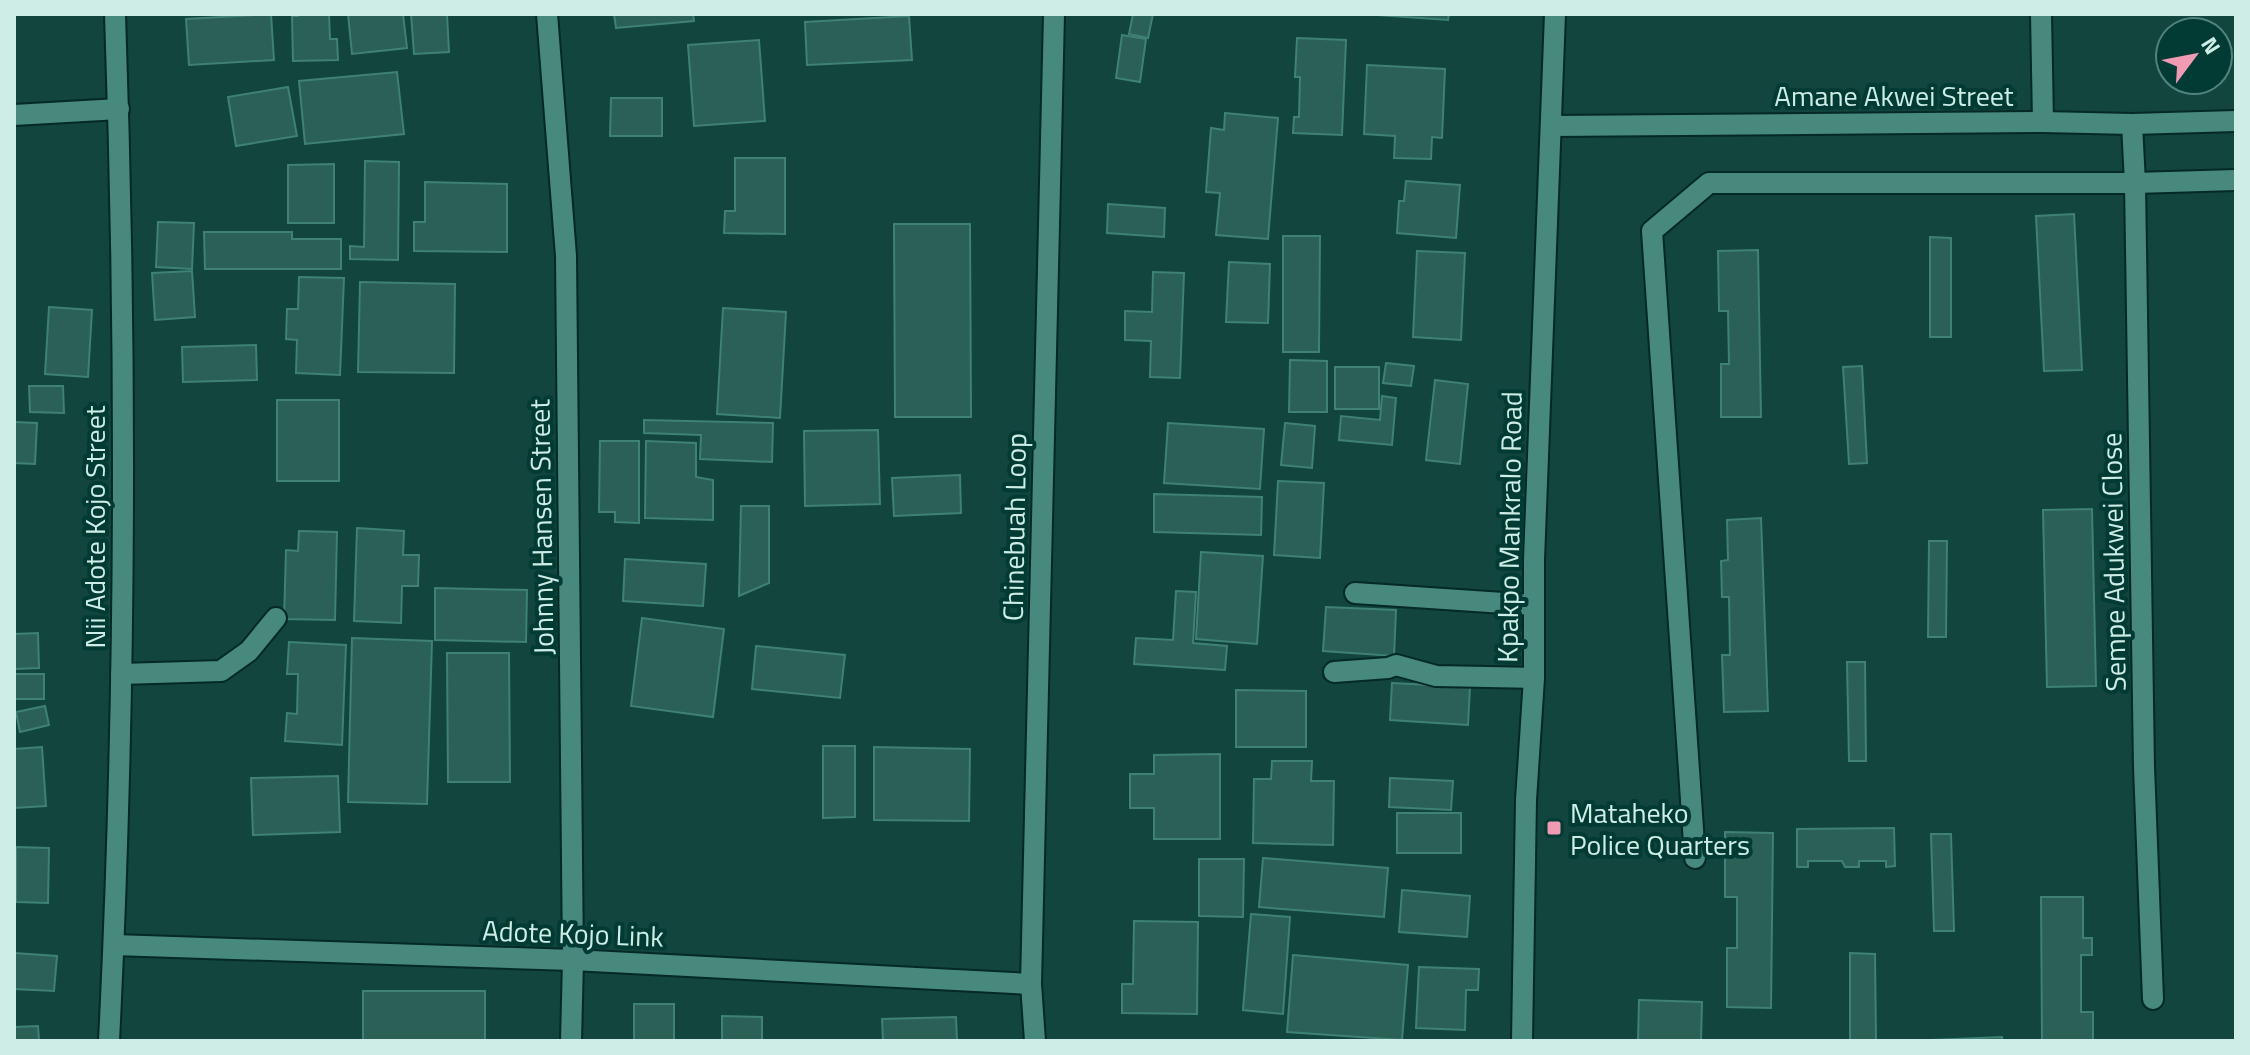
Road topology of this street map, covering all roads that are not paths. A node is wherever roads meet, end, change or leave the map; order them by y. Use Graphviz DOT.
graph roads {
  1 [pos="115,14"];
  2 [pos="547,14"];
  3 [pos="1054,14"];
  4 [pos="1555,14"];
  5 [pos="2041,14"];
  6 [pos="119,109"];
  7 [pos="14,115"];
  8 [pos="2236,121"];
  9 [pos="2043,122"];
  10 [pos="2132,124"];
  11 [pos="1551,126"];
  12 [pos="2236,180"];
  13 [pos="2135,183"];
  14 [pos="1355,593"];
  15 [pos="1534,605"];
  16 [pos="276,618"];
  17 [pos="1334,672"];
  18 [pos="121,674"];
  19 [pos="1534,678"];
  20 [pos="1695,858"];
  21 [pos="114,945"];
  22 [pos="573,960"];
  23 [pos="1031,984"];
  24 [pos="2153,999"];
  25 [pos="109,1041"];
  26 [pos="571,1041"];
  27 [pos="1035,1041"];
  28 [pos="1522,1041"];
  1 -- 6 [label="street, Nii Adote Kojo Street"];
  2 -- 22 [label="street, Johnny Hansen Street"];
  3 -- 23 [label="street, Chinebuah Loop"];
  4 -- 11 [label="street, Kpakpo Mankralo Road"];
  5 -- 9 [label="street"];
  6 -- 7 [label="street"];
  6 -- 18 [label="street, Nii Adote Kojo Street"];
  8 -- 10 [label="street, Amane Akwei Street"];
  9 -- 10 [label="street, Amane Akwei Street"];
  9 -- 11 [label="street, Amane Akwei Street"];
  10 -- 13 [label="street, Sempe Adukwei Close"];
  11 -- 15 [label="street, Kpakpo Mankralo Road"];
  12 -- 13 [label="street"];
  13 -- 20 [label="street"];
  13 -- 24 [label="street, Sempe Adukwei Close"];
  14 -- 15 [label="street"];
  15 -- 19 [label="street, Kpakpo Mankralo Road"];
  16 -- 18 [label="street"];
  17 -- 19 [label="street"];
  18 -- 21 [label="street, Nii Adote Kojo Street"];
  19 -- 28 [label="street, Kpakpo Mankralo Road"];
  21 -- 22 [label="street, Adote Kojo Link"];
  21 -- 25 [label="street, Nii Adote Kojo Street"];
  22 -- 23 [label="street, Adote Kojo Link"];
  22 -- 26 [label="street, Johnny Hansen Street"];
  23 -- 27 [label="street, Chinebuah Loop"];
}
